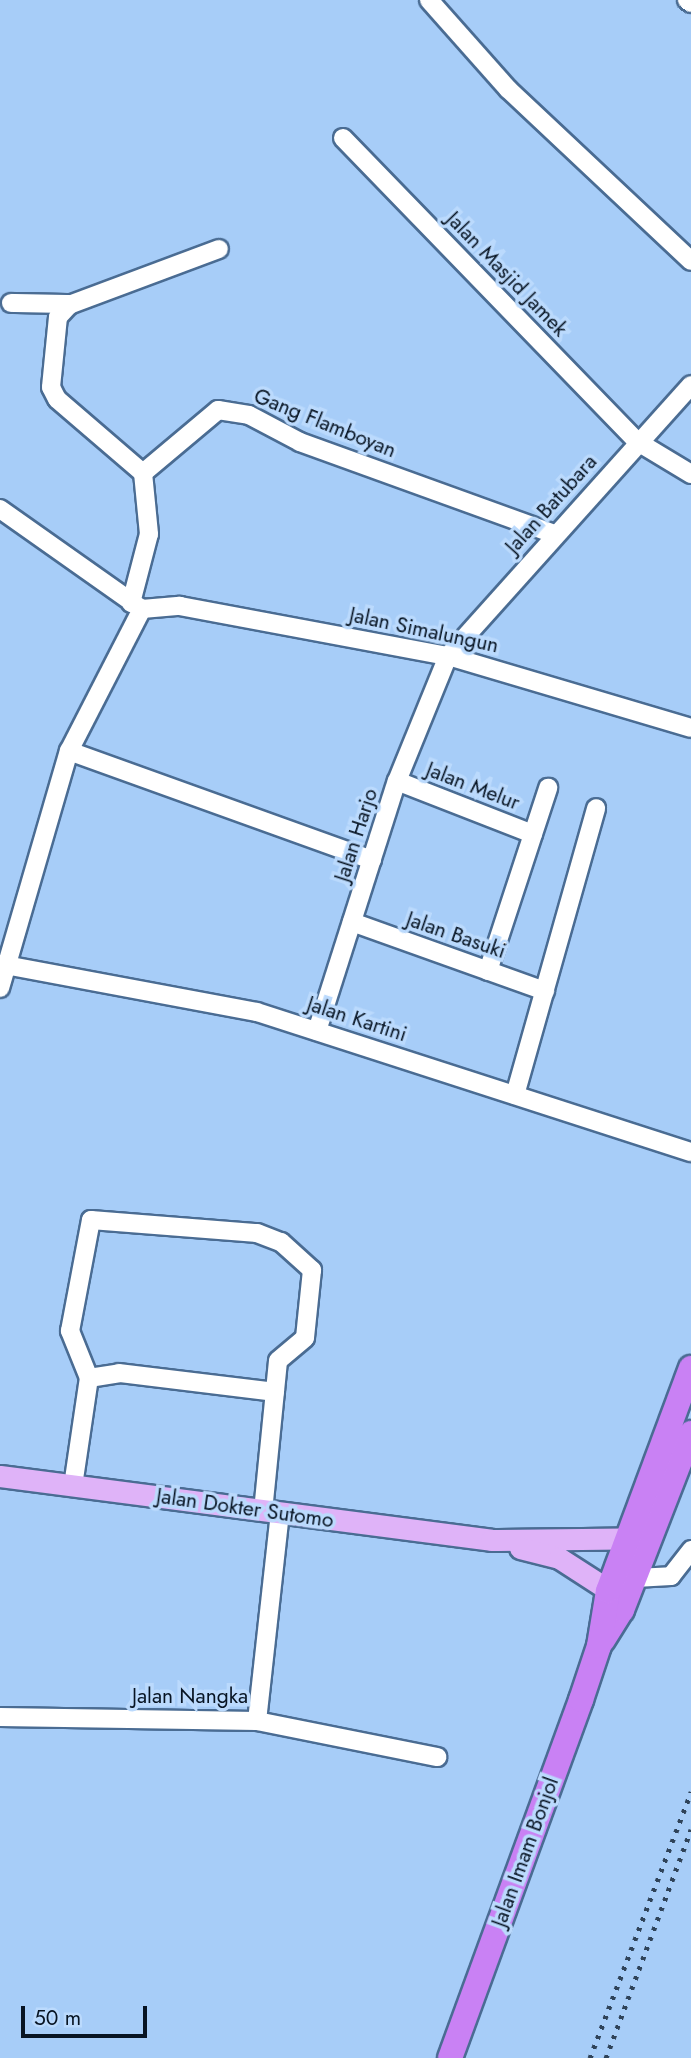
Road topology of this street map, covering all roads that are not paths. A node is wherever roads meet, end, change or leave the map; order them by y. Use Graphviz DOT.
graph roads {
  1 [pos="429,0"];
  2 [pos="343,138"];
  3 [pos="219,249"];
  4 [pos="691,261"];
  5 [pos="11,303"];
  6 [pos="71,304"];
  7 [pos="691,385"];
  8 [pos="638,442"];
  9 [pos="143,473"];
  10 [pos="691,474"];
  11 [pos="0,509"];
  12 [pos="552,533"];
  13 [pos="136,606"];
  14 [pos="448,656"];
  15 [pos="691,727"];
  16 [pos="69,751"];
  17 [pos="397,781"];
  18 [pos="548,788"];
  19 [pos="596,808"];
  20 [pos="533,834"];
  21 [pos="372,860"];
  22 [pos="352,922"];
  23 [pos="4,964"];
  24 [pos="488,971"];
  25 [pos="0,988"];
  26 [pos="545,990"];
  27 [pos="317,1031"];
  28 [pos="515,1095"];
  29 [pos="691,1152"];
  30 [pos="691,1368"];
  31 [pos="89,1378"];
  32 [pos="275,1392"];
  33 [pos="691,1433"];
  34 [pos="0,1476"];
  35 [pos="73,1486"];
  36 [pos="271,1512"];
  37 [pos="640,1538"];
  38 [pos="491,1540"];
  39 [pos="691,1550"];
  40 [pos="623,1590"];
  41 [pos="0,1717"];
  42 [pos="257,1721"];
  43 [pos="437,1758"];
  44 [pos="450,2058"];
  1 -- 4 [label="street"];
  2 -- 8 [label="street, Jalan Masjid Jamek"];
  3 -- 6 [label="street"];
  5 -- 6 [label="street"];
  6 -- 9 [label="street"];
  7 -- 8 [label="street, Jalan Batubara"];
  8 -- 10 [label="street, Jalan Masjid Jamek"];
  8 -- 12 [label="street, Jalan Batubara"];
  9 -- 12 [label="street, Gang Flamboyan"];
  9 -- 13 [label="street"];
  11 -- 13 [label="street"];
  12 -- 14 [label="street, Jalan Batubara"];
  13 -- 14 [label="street, Jalan Simalungun"];
  13 -- 16 [label="street"];
  14 -- 15 [label="street, Jalan Simalungun"];
  14 -- 17 [label="street, Jalan Harjo"];
  16 -- 21 [label="street"];
  16 -- 23 [label="street"];
  17 -- 20 [label="street, Jalan Melur"];
  17 -- 21 [label="street, Jalan Harjo"];
  18 -- 20 [label="street"];
  19 -- 26 [label="street"];
  20 -- 24 [label="street"];
  21 -- 22 [label="street, Jalan Harjo"];
  22 -- 24 [label="street, Jalan Basuki"];
  22 -- 27 [label="street, Jalan Harjo"];
  23 -- 25 [label="street"];
  23 -- 27 [label="street, Jalan Kartini"];
  24 -- 26 [label="street, Jalan Basuki"];
  26 -- 28 [label="street"];
  27 -- 28 [label="street, Jalan Kartini"];
  28 -- 29 [label="street, Jalan Kartini"];
  30 -- 37 [label="highway, Jalan Imam Bonjol"];
  31 -- 32 [label="street"];
  31 -- 32 [label="street, Jalan Nangka"];
  31 -- 35 [label="street"];
  32 -- 36 [label="street, Jalan Nangka"];
  33 -- 37 [label="highway, Jalan Imam Bonjol"];
  34 -- 35 [label="main road, Jalan Dokter Sutomo"];
  35 -- 36 [label="main road, Jalan Dokter Sutomo"];
  36 -- 38 [label="main road, Jalan Dokter Sutomo"];
  36 -- 42 [label="street, Jalan Nangka"];
  37 -- 38 [label="main road, Jalan Dokter Sutomo"];
  37 -- 40 [label="highway, Jalan Imam Bonjol"];
  38 -- 40 [label="main road, Jalan Dokter Sutomo"];
  39 -- 40 [label="street"];
  40 -- 44 [label="highway, Jalan Imam Bonjol"];
  41 -- 42 [label="street, Jalan Nangka"];
  42 -- 43 [label="street"];
}
